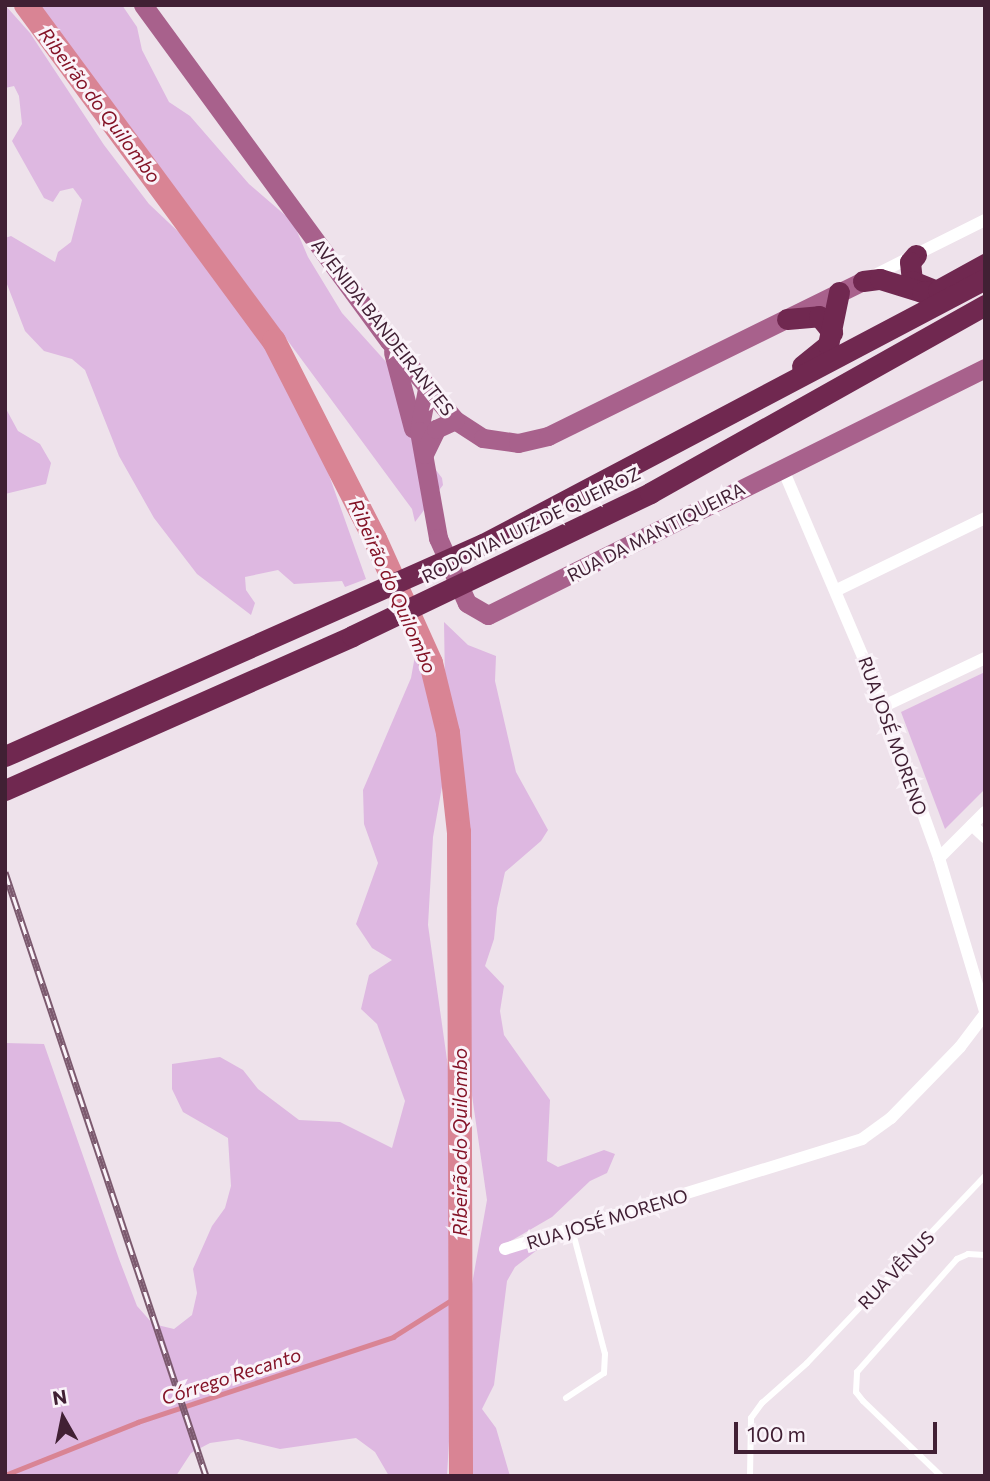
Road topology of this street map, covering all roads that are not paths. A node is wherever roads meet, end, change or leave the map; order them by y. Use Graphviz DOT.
graph roads {
  1 [pos="144,5"];
  2 [pos="985,220"];
  3 [pos="916,254"];
  4 [pos="985,264"];
  5 [pos="985,279"];
  6 [pos="863,281"];
  7 [pos="938,290"];
  8 [pos="839,292"];
  9 [pos="985,305"];
  10 [pos="787,319"];
  11 [pos="832,332"];
  12 [pos="389,341"];
  13 [pos="985,368"];
  14 [pos="431,393"];
  15 [pos="455,420"];
  16 [pos="424,454"];
  17 [pos="782,467"];
  18 [pos="619,475"];
  19 [pos="985,517"];
  20 [pos="837,590"];
  21 [pos="985,658"];
  22 [pos="884,706"];
  23 [pos="5,756"];
  24 [pos="9,788"];
  25 [pos="985,812"];
  26 [pos="972,825"];
  27 [pos="985,837"];
  28 [pos="939,858"];
  29 [pos="985,1013"];
  30 [pos="985,1176"];
  31 [pos="572,1230"];
  32 [pos="505,1250"];
  33 [pos="985,1255"];
  34 [pos="566,1398"];
  35 [pos="750,1476"];
  36 [pos="941,1476"];
  1 -- 12 [label="main road, AVENIDA BANDEIRANTES"];
  2 -- 3 [label="street"];
  3 -- 6 [label="street"];
  3 -- 7 [label="highway"];
  4 -- 7 [label="highway"];
  5 -- 18 [label="highway, RODOVIA LUIZ DE QUEIROZ"];
  6 -- 7 [label="highway"];
  6 -- 8 [label="main road, AVENIDA BANDEIRANTES"];
  8 -- 10 [label="main road, AVENIDA BANDEIRANTES"];
  8 -- 11 [label="highway"];
  9 -- 24 [label="highway, RODOVIA LUIZ DE QUEIROZ"];
  10 -- 11 [label="highway"];
  10 -- 15 [label="main road, AVENIDA BANDEIRANTES"];
  11 -- 18 [label="highway"];
  12 -- 14 [label="main road, AVENIDA BANDEIRANTES"];
  12 -- 16 [label="main road"];
  13 -- 17 [label="main road, RUA DA MANTIQUEIRA"];
  14 -- 15 [label="main road, AVENIDA BANDEIRANTES"];
  14 -- 16 [label="main road, RUA DA MANTIQUEIRA"];
  15 -- 16 [label="main road"];
  16 -- 17 [label="main road, RUA DA MANTIQUEIRA"];
  17 -- 20 [label="street, RUA JOSÉ MORENO"];
  18 -- 23 [label="highway, RODOVIA LUIZ DE QUEIROZ"];
  19 -- 20 [label="street"];
  20 -- 22 [label="street, RUA JOSÉ MORENO"];
  21 -- 22 [label="street"];
  22 -- 28 [label="street, RUA JOSÉ MORENO"];
  25 -- 26 [label="street"];
  26 -- 27 [label="street"];
  26 -- 28 [label="street"];
  28 -- 29 [label="street, RUA JOSÉ MORENO"];
  29 -- 31 [label="street, RUA JOSÉ MORENO"];
  30 -- 35 [label="lane, RUA VÊNUS"];
  31 -- 32 [label="street, RUA JOSÉ MORENO"];
  31 -- 34 [label="lane"];
  33 -- 36 [label="lane"];
}
